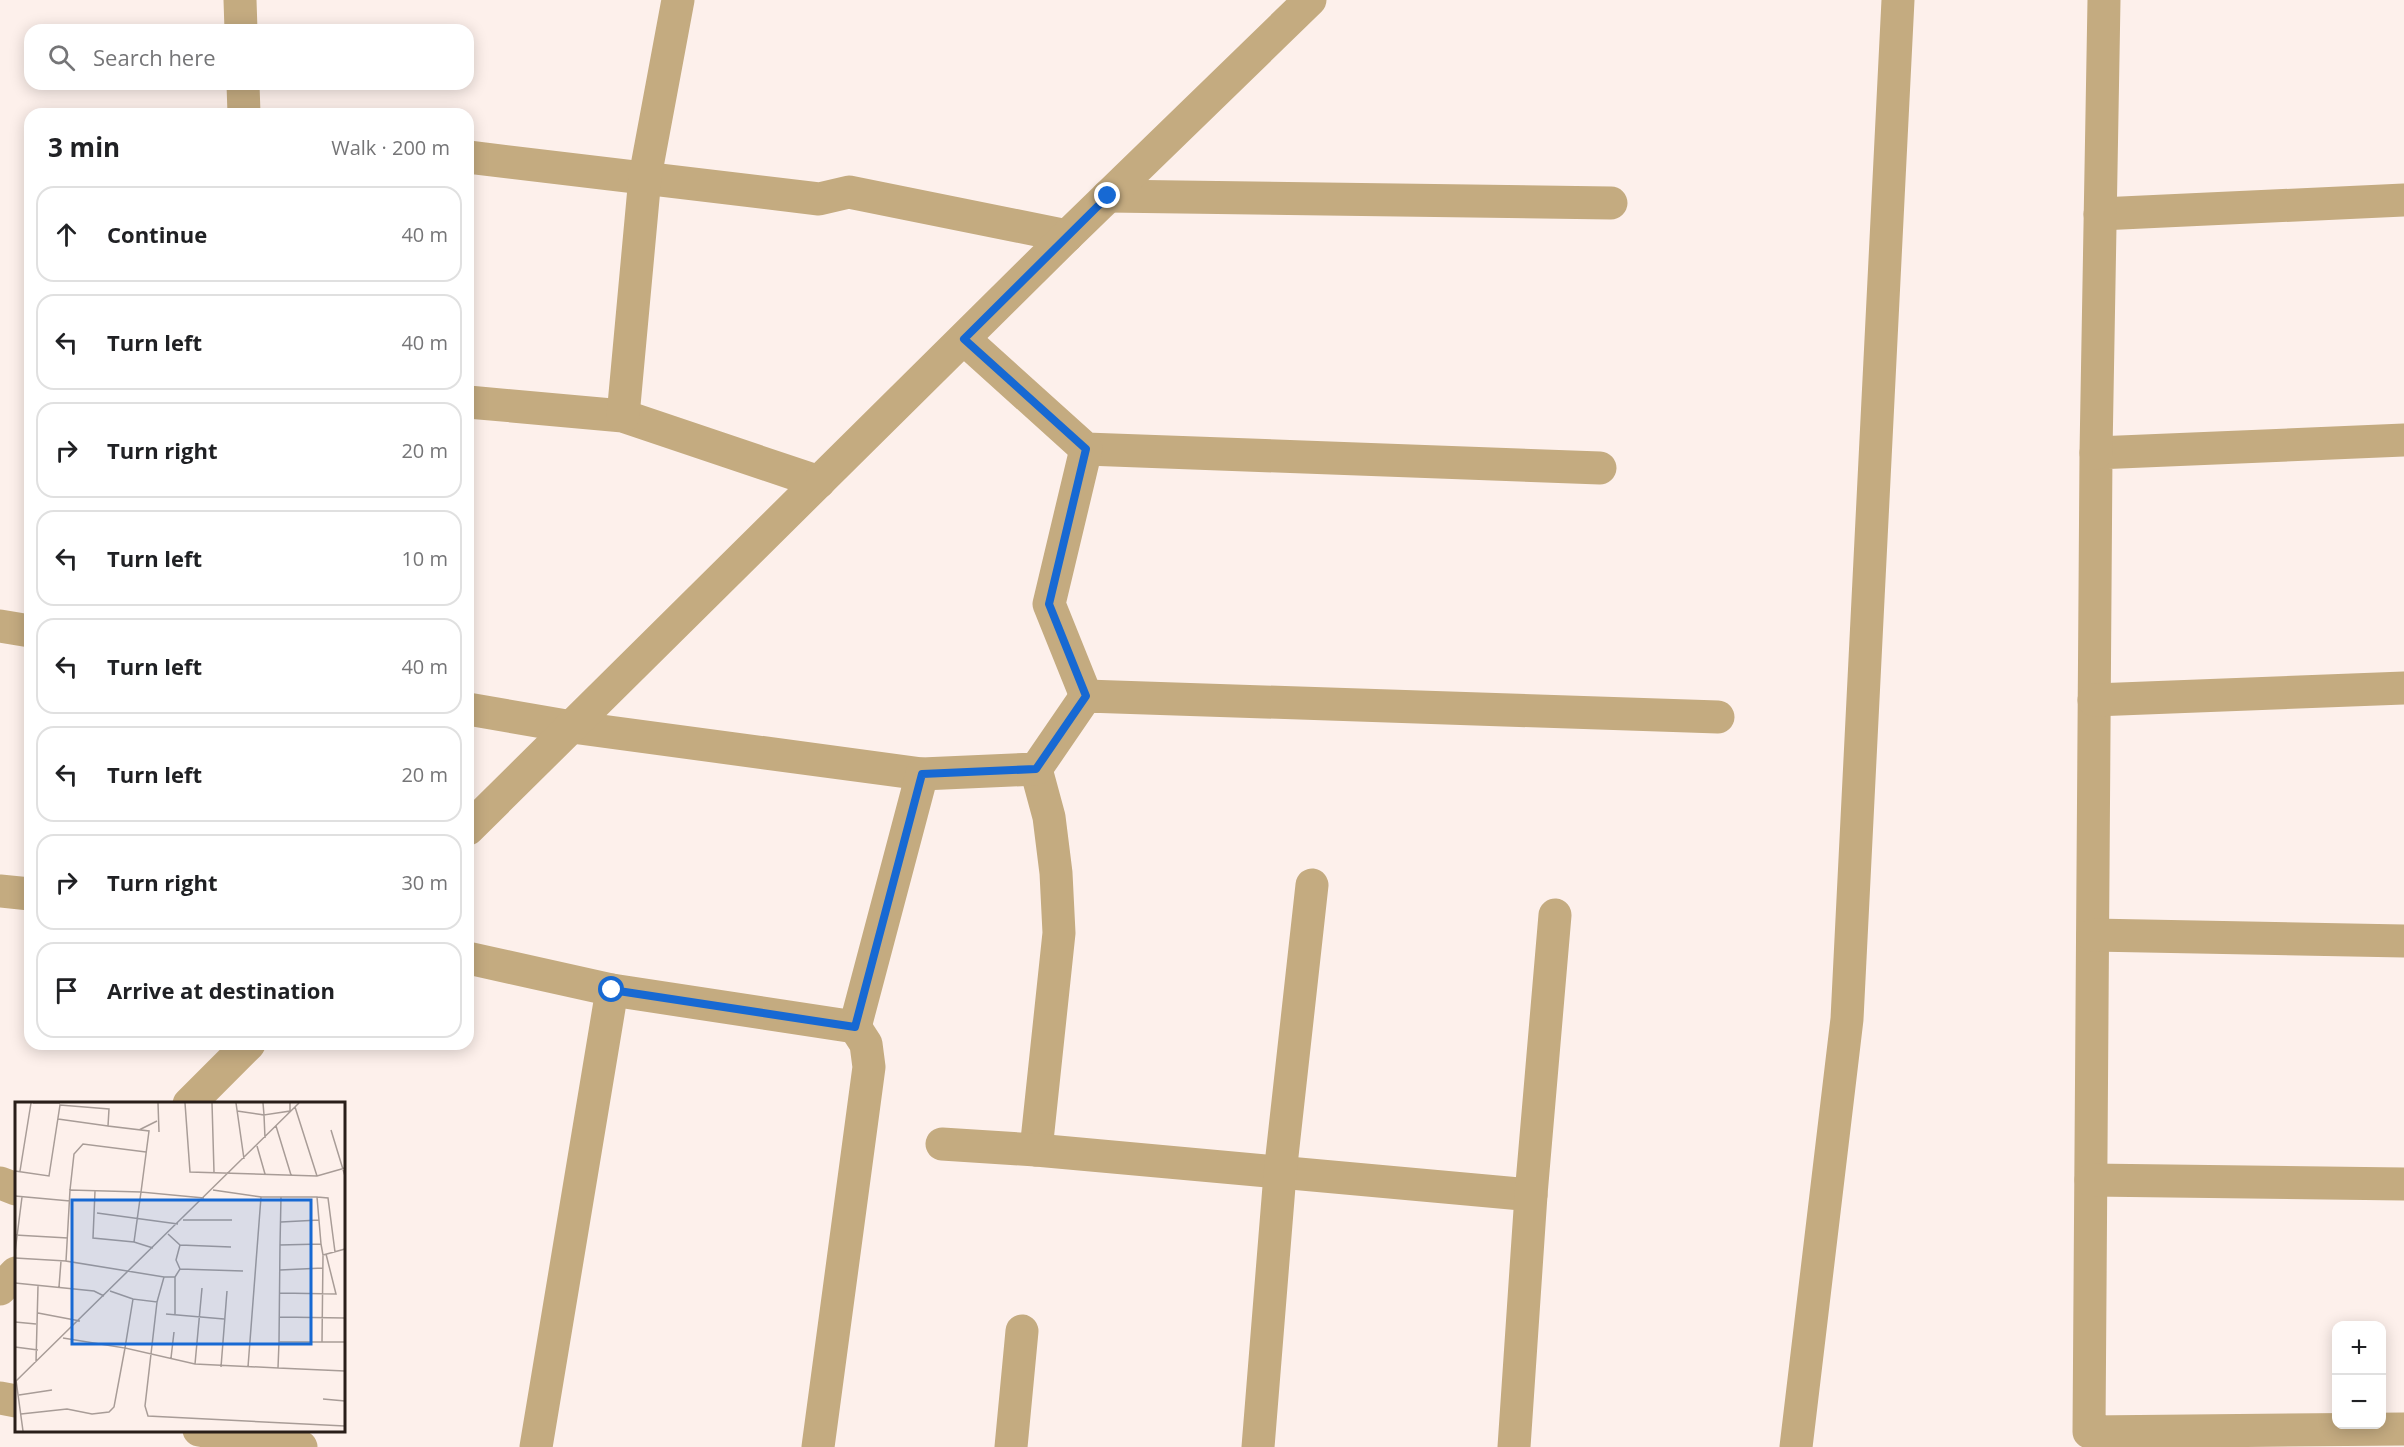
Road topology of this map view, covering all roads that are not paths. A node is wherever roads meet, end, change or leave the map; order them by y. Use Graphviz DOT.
graph roads {
  1 [pos="240,0"];
  2 [pos="678,0"];
  3 [pos="1310,0"];
  4 [pos="1898,0"];
  5 [pos="2104,0"];
  6 [pos="241,24"];
  7 [pos="243,90"];
  8 [pos="244,108"];
  9 [pos="474,158"];
  10 [pos="645,177"];
  11 [pos="1108,196"];
  12 [pos="2404,200"];
  13 [pos="1611,203"];
  14 [pos="2100,214"];
  15 [pos="1067,236"];
  16 [pos="964,339"];
  17 [pos="474,403"];
  18 [pos="623,416"];
  19 [pos="2404,440"];
  20 [pos="1086,449"];
  21 [pos="2096,453"];
  22 [pos="1600,468"];
  23 [pos="819,482"];
  24 [pos="0,626"];
  25 [pos="24,630"];
  26 [pos="2404,688"];
  27 [pos="1086,696"];
  28 [pos="2094,700"];
  29 [pos="474,710"];
  30 [pos="1718,717"];
  31 [pos="572,727"];
  32 [pos="1036,769"];
  33 [pos="922,774"];
  34 [pos="474,823"];
  35 [pos="1312,885"];
  36 [pos="0,891"];
  37 [pos="24,893"];
  38 [pos="1555,915"];
  39 [pos="2093,935"];
  40 [pos="2404,940"];
  41 [pos="474,958"];
  42 [pos="612,990"];
  43 [pos="855,1027"];
  44 [pos="243,1050"];
  45 [pos="191,1102"];
  46 [pos="942,1144"];
  47 [pos="1036,1150"];
  48 [pos="1280,1174"];
  49 [pos="2091,1180"];
  50 [pos="0,1183"];
  51 [pos="2404,1184"];
  52 [pos="15,1189"];
  53 [pos="1531,1195"];
  54 [pos="15,1274"];
  55 [pos="0,1289"];
  56 [pos="1022,1331"];
  57 [pos="0,1398"];
  58 [pos="15,1401"];
  59 [pos="2404,1429"];
  60 [pos="205,1432"];
  61 [pos="2088,1440"];
  62 [pos="301,1447"];
  63 [pos="536,1447"];
  64 [pos="818,1447"];
  65 [pos="1011,1447"];
  66 [pos="1258,1447"];
  67 [pos="1514,1447"];
  68 [pos="1796,1447"];
  1 -- 6 [label="street"];
  2 -- 10 [label="street"];
  3 -- 11 [label="street"];
  4 -- 68 [label="street"];
  5 -- 14 [label="street"];
  7 -- 8 [label="street"];
  9 -- 10 [label="street"];
  10 -- 15 [label="street"];
  10 -- 18 [label="street"];
  11 -- 13 [label="street"];
  11 -- 15 [label="street"];
  12 -- 14 [label="street"];
  14 -- 21 [label="street"];
  15 -- 16 [label="street"];
  16 -- 20 [label="street"];
  16 -- 23 [label="street"];
  17 -- 18 [label="street"];
  18 -- 23 [label="street"];
  19 -- 21 [label="street"];
  20 -- 22 [label="street"];
  20 -- 27 [label="street"];
  21 -- 28 [label="street"];
  23 -- 31 [label="street"];
  24 -- 25 [label="street"];
  26 -- 28 [label="street"];
  27 -- 30 [label="street"];
  27 -- 32 [label="street"];
  28 -- 39 [label="street"];
  29 -- 31 [label="street"];
  31 -- 33 [label="street"];
  31 -- 34 [label="street"];
  32 -- 33 [label="street"];
  32 -- 47 [label="street"];
  33 -- 43 [label="street"];
  35 -- 48 [label="street"];
  36 -- 37 [label="street"];
  38 -- 53 [label="street"];
  39 -- 40 [label="street"];
  39 -- 49 [label="street"];
  41 -- 42 [label="street"];
  42 -- 43 [label="street"];
  42 -- 63 [label="street"];
  43 -- 64 [label="street"];
  44 -- 45 [label="street"];
  46 -- 47 [label="street"];
  47 -- 48 [label="street"];
  48 -- 53 [label="street"];
  48 -- 66 [label="street"];
  49 -- 51 [label="street"];
  49 -- 61 [label="street"];
  50 -- 52 [label="street"];
  53 -- 67 [label="street"];
  54 -- 55 [label="street"];
  56 -- 65 [label="street"];
  57 -- 58 [label="street"];
  59 -- 61 [label="street"];
  60 -- 62 [label="street"];
}
